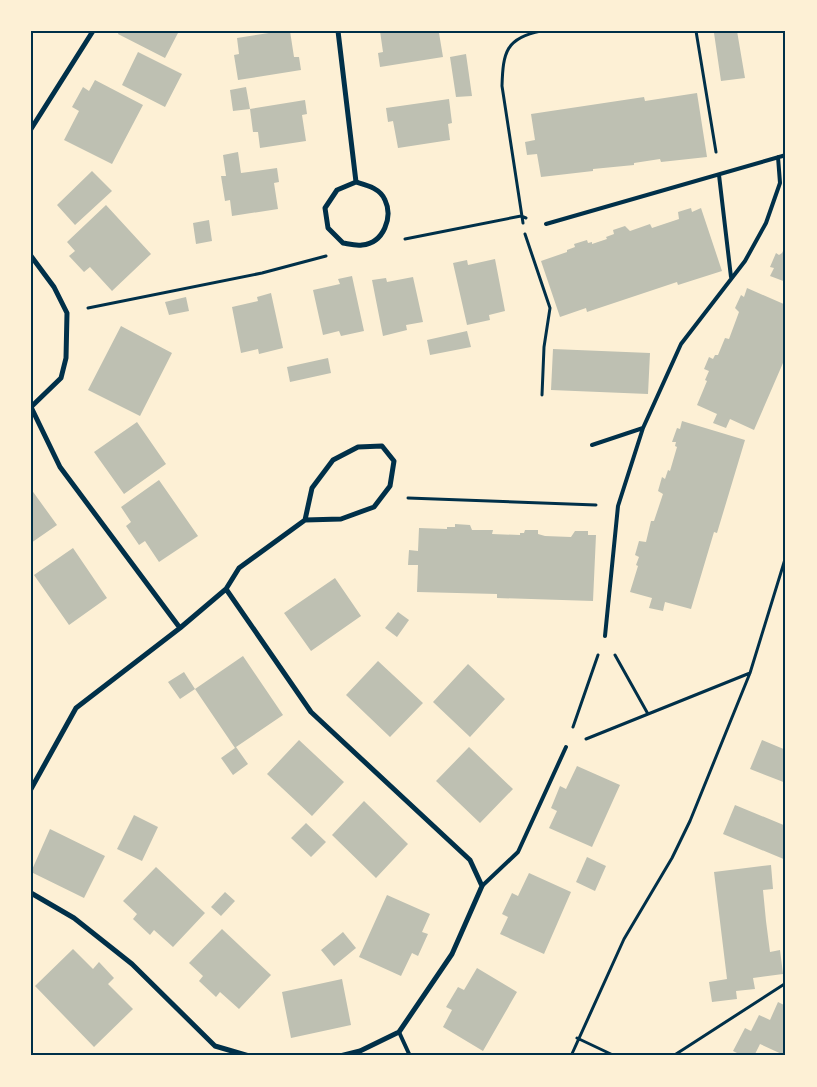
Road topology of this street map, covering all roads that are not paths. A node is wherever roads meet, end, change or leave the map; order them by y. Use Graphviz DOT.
graph roads {
  1 [pos="93,31"];
  2 [pos="338,31"];
  3 [pos="31,129"];
  4 [pos="786,155"];
  5 [pos="778,157"];
  6 [pos="719,175"];
  7 [pos="356,182"];
  8 [pos="546,224"];
  9 [pos="31,256"];
  10 [pos="731,277"];
  11 [pos="31,407"];
  12 [pos="643,428"];
  13 [pos="592,445"];
  14 [pos="305,520"];
  15 [pos="226,588"];
  16 [pos="180,628"];
  17 [pos="605,636"];
  18 [pos="566,747"];
  19 [pos="31,789"];
  20 [pos="482,886"];
  21 [pos="31,893"];
  22 [pos="399,1032"];
  23 [pos="249,1056"];
  24 [pos="340,1056"];
  25 [pos="410,1056"];
  1 -- 3 [label="street"];
  2 -- 7 [label="street"];
  4 -- 5 [label="lane"];
  5 -- 6 [label="lane"];
  5 -- 10 [label="lane"];
  6 -- 8 [label="lane"];
  6 -- 10 [label="lane"];
  7 -- 7 [label="street"];
  9 -- 11 [label="street"];
  10 -- 12 [label="lane"];
  11 -- 16 [label="street"];
  12 -- 13 [label="lane"];
  12 -- 17 [label="lane"];
  14 -- 14 [label="street"];
  14 -- 15 [label="street"];
  15 -- 16 [label="street"];
  15 -- 20 [label="street"];
  16 -- 19 [label="street"];
  18 -- 20 [label="lane"];
  20 -- 22 [label="street"];
  21 -- 23 [label="street"];
  22 -- 24 [label="street"];
  22 -- 25 [label="lane"];
}
